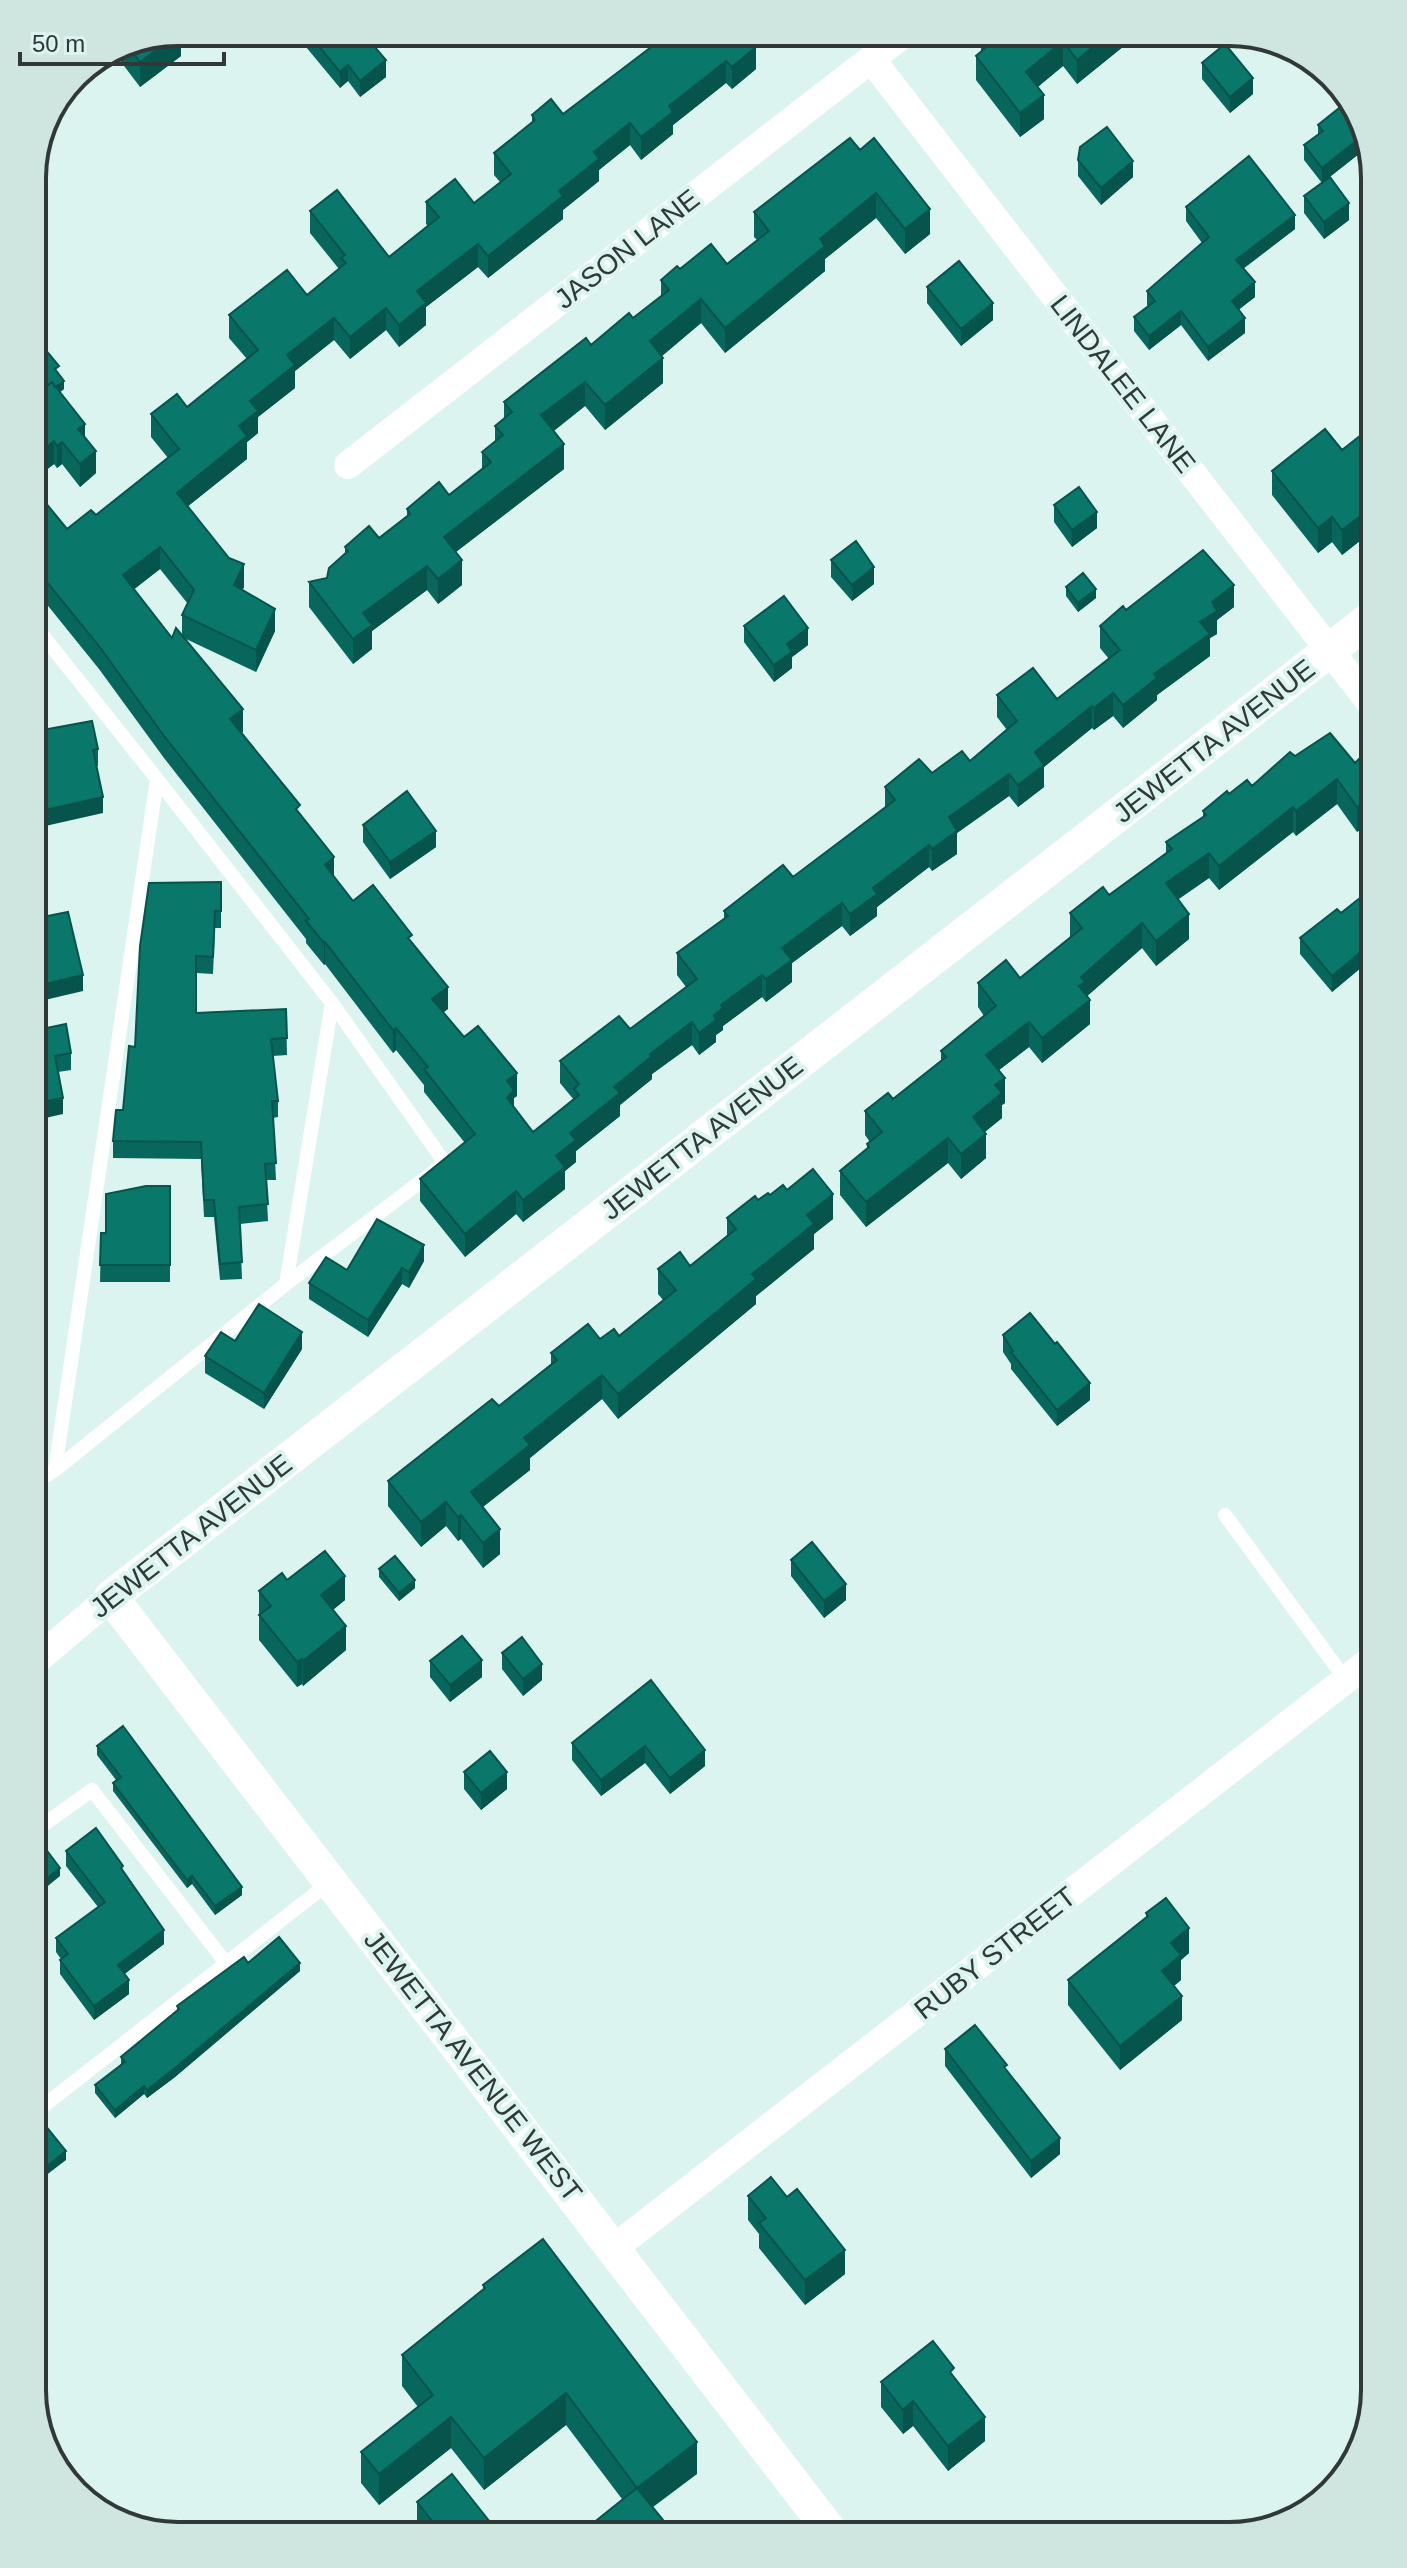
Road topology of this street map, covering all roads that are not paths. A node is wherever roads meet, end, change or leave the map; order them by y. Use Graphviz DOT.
graph roads {
  1 [pos="888,46"];
  2 [pos="871,59"];
  3 [pos="348,465"];
  4 [pos="1361,626"];
  5 [pos="46,640"];
  6 [pos="1330,651"];
  7 [pos="1361,691"];
  8 [pos="157,779"];
  9 [pos="332,1003"];
  10 [pos="286,1284"];
  11 [pos="55,1470"];
  12 [pos="46,1476"];
  13 [pos="1225,1515"];
  14 [pos="111,1597"];
  15 [pos="46,1653"];
  16 [pos="1361,1668"];
  17 [pos="1346,1680"];
  18 [pos="46,1823"];
  19 [pos="331,1881"];
  20 [pos="226,1963"];
  21 [pos="46,2104"];
  22 [pos="614,2248"];
  23 [pos="823,2522"];
  1 -- 2 [label="street, JASON LANE"];
  2 -- 3 [label="street, JASON LANE"];
  2 -- 6 [label="street, LINDALEE LANE"];
  4 -- 6 [label="street, JEWETTA AVENUE"];
  5 -- 8 [label="lane"];
  6 -- 7 [label="street, LINDALEE LANE"];
  6 -- 14 [label="street, JEWETTA AVENUE"];
  8 -- 9 [label="lane"];
  8 -- 11 [label="lane"];
  9 -- 10 [label="lane"];
  9 -- 10 [label="lane"];
  10 -- 11 [label="lane"];
  11 -- 12 [label="lane"];
  13 -- 17 [label="lane"];
  14 -- 15 [label="street, JEWETTA AVENUE"];
  14 -- 19 [label="street, JEWETTA AVENUE WEST"];
  16 -- 17 [label="street, RUBY STREET"];
  17 -- 22 [label="street, RUBY STREET"];
  18 -- 20 [label="lane"];
  19 -- 20 [label="lane"];
  19 -- 22 [label="street, JEWETTA AVENUE WEST"];
  20 -- 21 [label="lane"];
  22 -- 23 [label="street, JEWETTA AVENUE WEST"];
}
